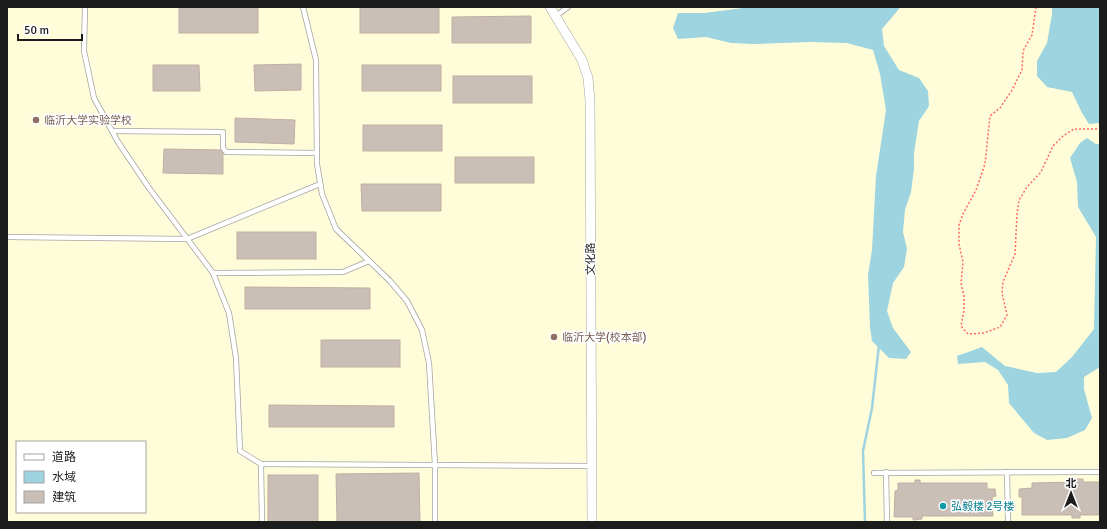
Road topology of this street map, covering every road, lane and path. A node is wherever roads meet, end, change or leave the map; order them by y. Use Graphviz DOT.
graph roads {
  1 [pos="85,7"];
  2 [pos="303,7"];
  3 [pos="550,7"];
  4 [pos="568,7"];
  5 [pos="1036,7"];
  6 [pos="556,16"];
  7 [pos="1100,129"];
  8 [pos="112,131"];
  9 [pos="317,153"];
  10 [pos="320,184"];
  11 [pos="7,237"];
  12 [pos="187,239"];
  13 [pos="369,261"];
  14 [pos="213,273"];
  15 [pos="260,464"];
  16 [pos="435,465"];
  17 [pos="592,466"];
  18 [pos="886,472"];
  19 [pos="1007,472"];
  20 [pos="1100,472"];
  21 [pos="874,473"];
  22 [pos="262,522"];
  23 [pos="435,522"];
  24 [pos="592,522"];
  25 [pos="887,522"];
  26 [pos="1008,522"];
  1 -- 8 [label="lane"];
  2 -- 9 [label="lane"];
  3 -- 6 [label="street, 文化路"];
  4 -- 6 [label="lane"];
  5 -- 7 [label="path"];
  6 -- 17 [label="street, 文化路"];
  8 -- 9 [label="lane"];
  8 -- 12 [label="lane"];
  9 -- 10 [label="lane"];
  10 -- 12 [label="lane"];
  10 -- 13 [label="lane"];
  11 -- 12 [label="lane"];
  12 -- 14 [label="lane"];
  13 -- 14 [label="lane"];
  13 -- 16 [label="lane"];
  14 -- 15 [label="lane"];
  15 -- 16 [label="lane"];
  15 -- 22 [label="lane"];
  16 -- 17 [label="lane"];
  16 -- 23 [label="lane"];
  17 -- 24 [label="street, 文化路"];
  18 -- 19 [label="lane"];
  18 -- 21 [label="lane"];
  18 -- 25 [label="lane"];
  19 -- 20 [label="lane"];
  19 -- 26 [label="lane"];
}
